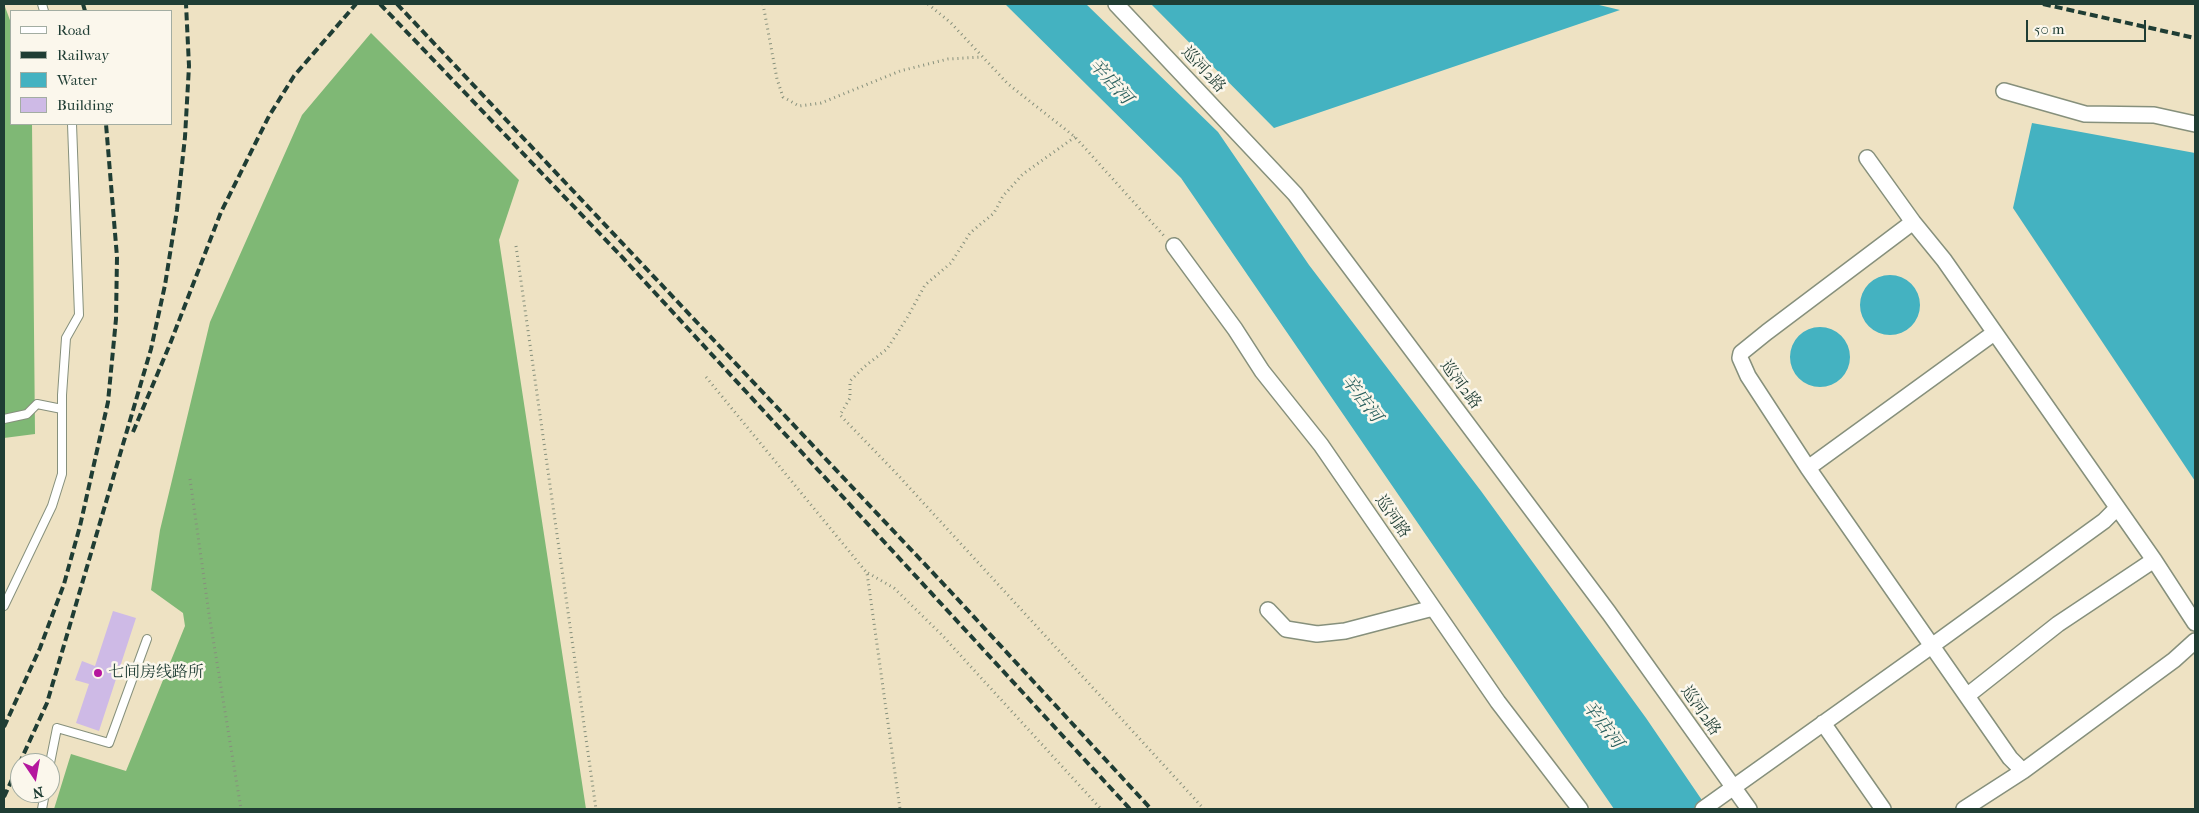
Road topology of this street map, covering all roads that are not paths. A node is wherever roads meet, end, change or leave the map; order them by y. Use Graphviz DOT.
graph roads {
  1 [pos="1116,4"];
  2 [pos="2004,91"];
  3 [pos="2195,124"];
  4 [pos="72,125"];
  5 [pos="1867,158"];
  6 [pos="1914,222"];
  7 [pos="1174,246"];
  8 [pos="1994,333"];
  9 [pos="62,408"];
  10 [pos="4,420"];
  11 [pos="1808,468"];
  12 [pos="2117,508"];
  13 [pos="2154,560"];
  14 [pos="4,606"];
  15 [pos="1433,608"];
  16 [pos="1268,610"];
  17 [pos="2195,623"];
  18 [pos="147,639"];
  19 [pos="2195,641"];
  20 [pos="1933,646"];
  21 [pos="1968,695"];
  22 [pos="1823,723"];
  23 [pos="52,753"];
  24 [pos="2023,771"];
  25 [pos="1730,790"];
  26 [pos="1580,809"];
  27 [pos="1703,809"];
  28 [pos="1749,809"];
  29 [pos="1883,809"];
  30 [pos="1964,809"];
  1 -- 25 [label="street, 巡河2路"];
  2 -- 3 [label="street"];
  4 -- 9 [label="lane"];
  5 -- 6 [label="street"];
  6 -- 8 [label="street"];
  6 -- 11 [label="street"];
  7 -- 15 [label="street, 巡河路"];
  8 -- 11 [label="street"];
  8 -- 12 [label="street"];
  9 -- 10 [label="lane"];
  9 -- 14 [label="lane"];
  11 -- 20 [label="street"];
  12 -- 13 [label="street"];
  12 -- 20 [label="street"];
  13 -- 17 [label="street"];
  13 -- 21 [label="street"];
  15 -- 16 [label="street"];
  15 -- 26 [label="street, 巡河路"];
  18 -- 23 [label="lane"];
  19 -- 24 [label="street"];
  20 -- 21 [label="street"];
  20 -- 22 [label="street"];
  21 -- 24 [label="street"];
  22 -- 25 [label="street"];
  22 -- 29 [label="street"];
  24 -- 30 [label="street"];
  25 -- 27 [label="street"];
  25 -- 28 [label="street, 巡河2路"];
}
